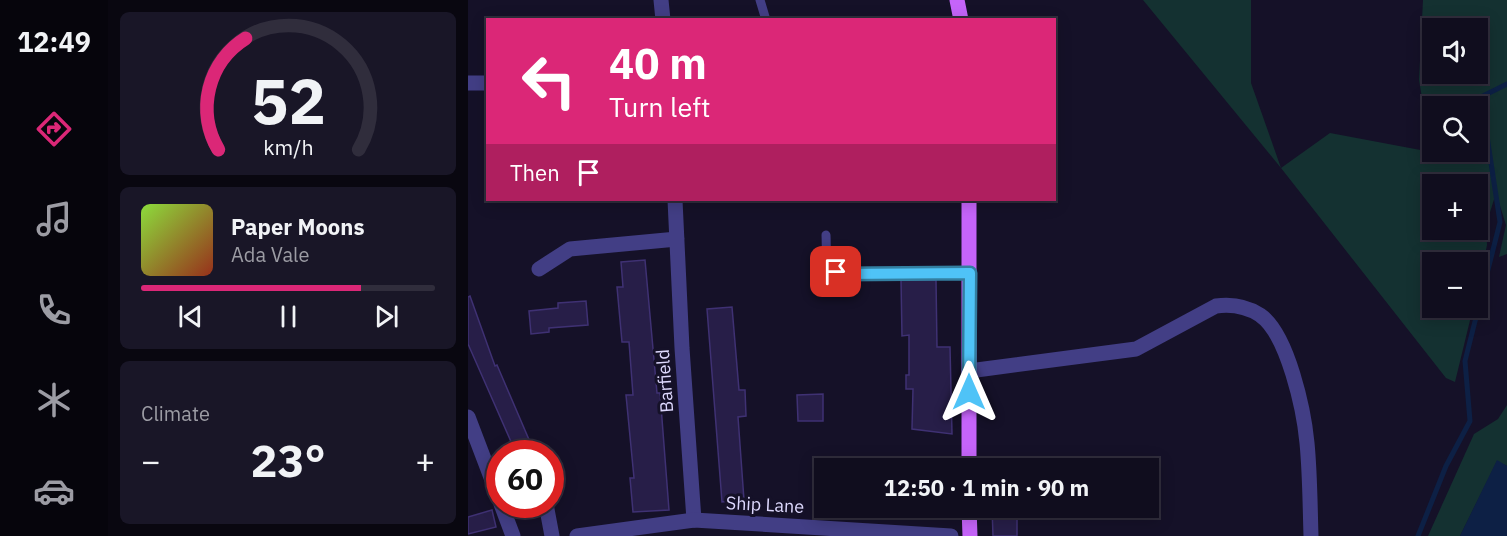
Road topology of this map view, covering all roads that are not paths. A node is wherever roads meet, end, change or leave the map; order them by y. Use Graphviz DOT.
graph roads {
  1 [pos="661,0"];
  2 [pos="760,0"];
  3 [pos="957,0"];
  4 [pos="663,18"];
  5 [pos="765,18"];
  6 [pos="961,18"];
  7 [pos="468,83"];
  8 [pos="486,83"];
  9 [pos="675,201"];
  10 [pos="969,201"];
  11 [pos="826,235"];
  12 [pos="677,239"];
  13 [pos="539,269"];
  14 [pos="970,273"];
  15 [pos="969,371"];
  16 [pos="468,417"];
  17 [pos="969,458"];
  18 [pos="486,465"];
  19 [pos="506,518"];
  20 [pos="549,518"];
  21 [pos="969,518"];
  22 [pos="694,520"];
  23 [pos="513,536"];
  24 [pos="552,536"];
  25 [pos="577,536"];
  26 [pos="951,536"];
  27 [pos="970,536"];
  28 [pos="1311,536"];
  1 -- 4 [label="street"];
  2 -- 5 [label="lane"];
  3 -- 6 [label="main road"];
  7 -- 8 [label="street"];
  9 -- 12 [label="street, Barfield"];
  10 -- 14 [label="main road"];
  11 -- 14 [label="lane"];
  12 -- 13 [label="street"];
  12 -- 22 [label="street, Barfield"];
  14 -- 15 [label="main road"];
  15 -- 17 [label="main road"];
  15 -- 28 [label="street"];
  16 -- 18 [label="street"];
  19 -- 23 [label="street"];
  20 -- 24 [label="street"];
  21 -- 27 [label="main road"];
  22 -- 25 [label="street, Ship Lane"];
  22 -- 26 [label="street, Ship Lane"];
}
